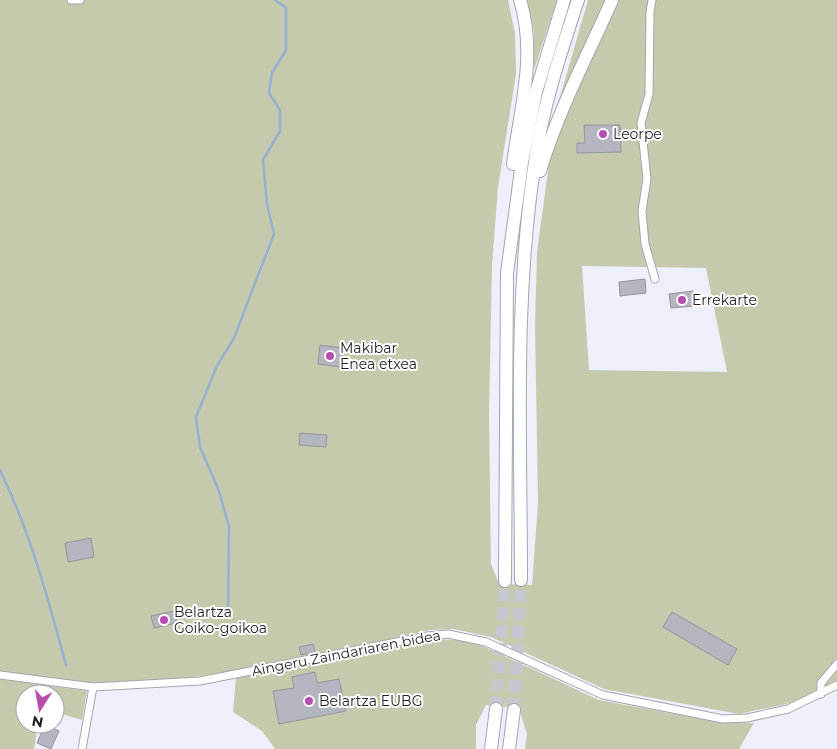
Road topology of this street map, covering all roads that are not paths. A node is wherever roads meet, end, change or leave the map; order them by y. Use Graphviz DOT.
graph roads {
  1 [pos="71,0"];
  2 [pos="80,0"];
  3 [pos="520,0"];
  4 [pos="564,0"];
  5 [pos="578,0"];
  6 [pos="612,0"];
  7 [pos="652,0"];
  8 [pos="531,200"];
  9 [pos="507,273"];
  10 [pos="655,279"];
  11 [pos="521,580"];
  12 [pos="505,581"];
  13 [pos="837,664"];
  14 [pos="0,675"];
  15 [pos="837,685"];
  16 [pos="93,687"];
  17 [pos="820,694"];
  18 [pos="496,709"];
  19 [pos="514,710"];
  20 [pos="82,749"];
  21 [pos="491,749"];
  22 [pos="509,749"];
  1 -- 2 [label="street"];
  3 -- 9 [label="highway"];
  4 -- 9 [label="highway"];
  5 -- 8 [label="highway"];
  6 -- 8 [label="highway"];
  7 -- 10 [label="street"];
  8 -- 11 [label="highway"];
  9 -- 12 [label="highway"];
  13 -- 17 [label="street"];
  14 -- 16 [label="street, Aingeru Zaindariaren bidea"];
  15 -- 17 [label="street, Aingeru Zaindariaren bidea"];
  16 -- 17 [label="street, Aingeru Zaindariaren bidea"];
  16 -- 20 [label="street"];
  18 -- 21 [label="highway"];
  19 -- 22 [label="highway"];
}
